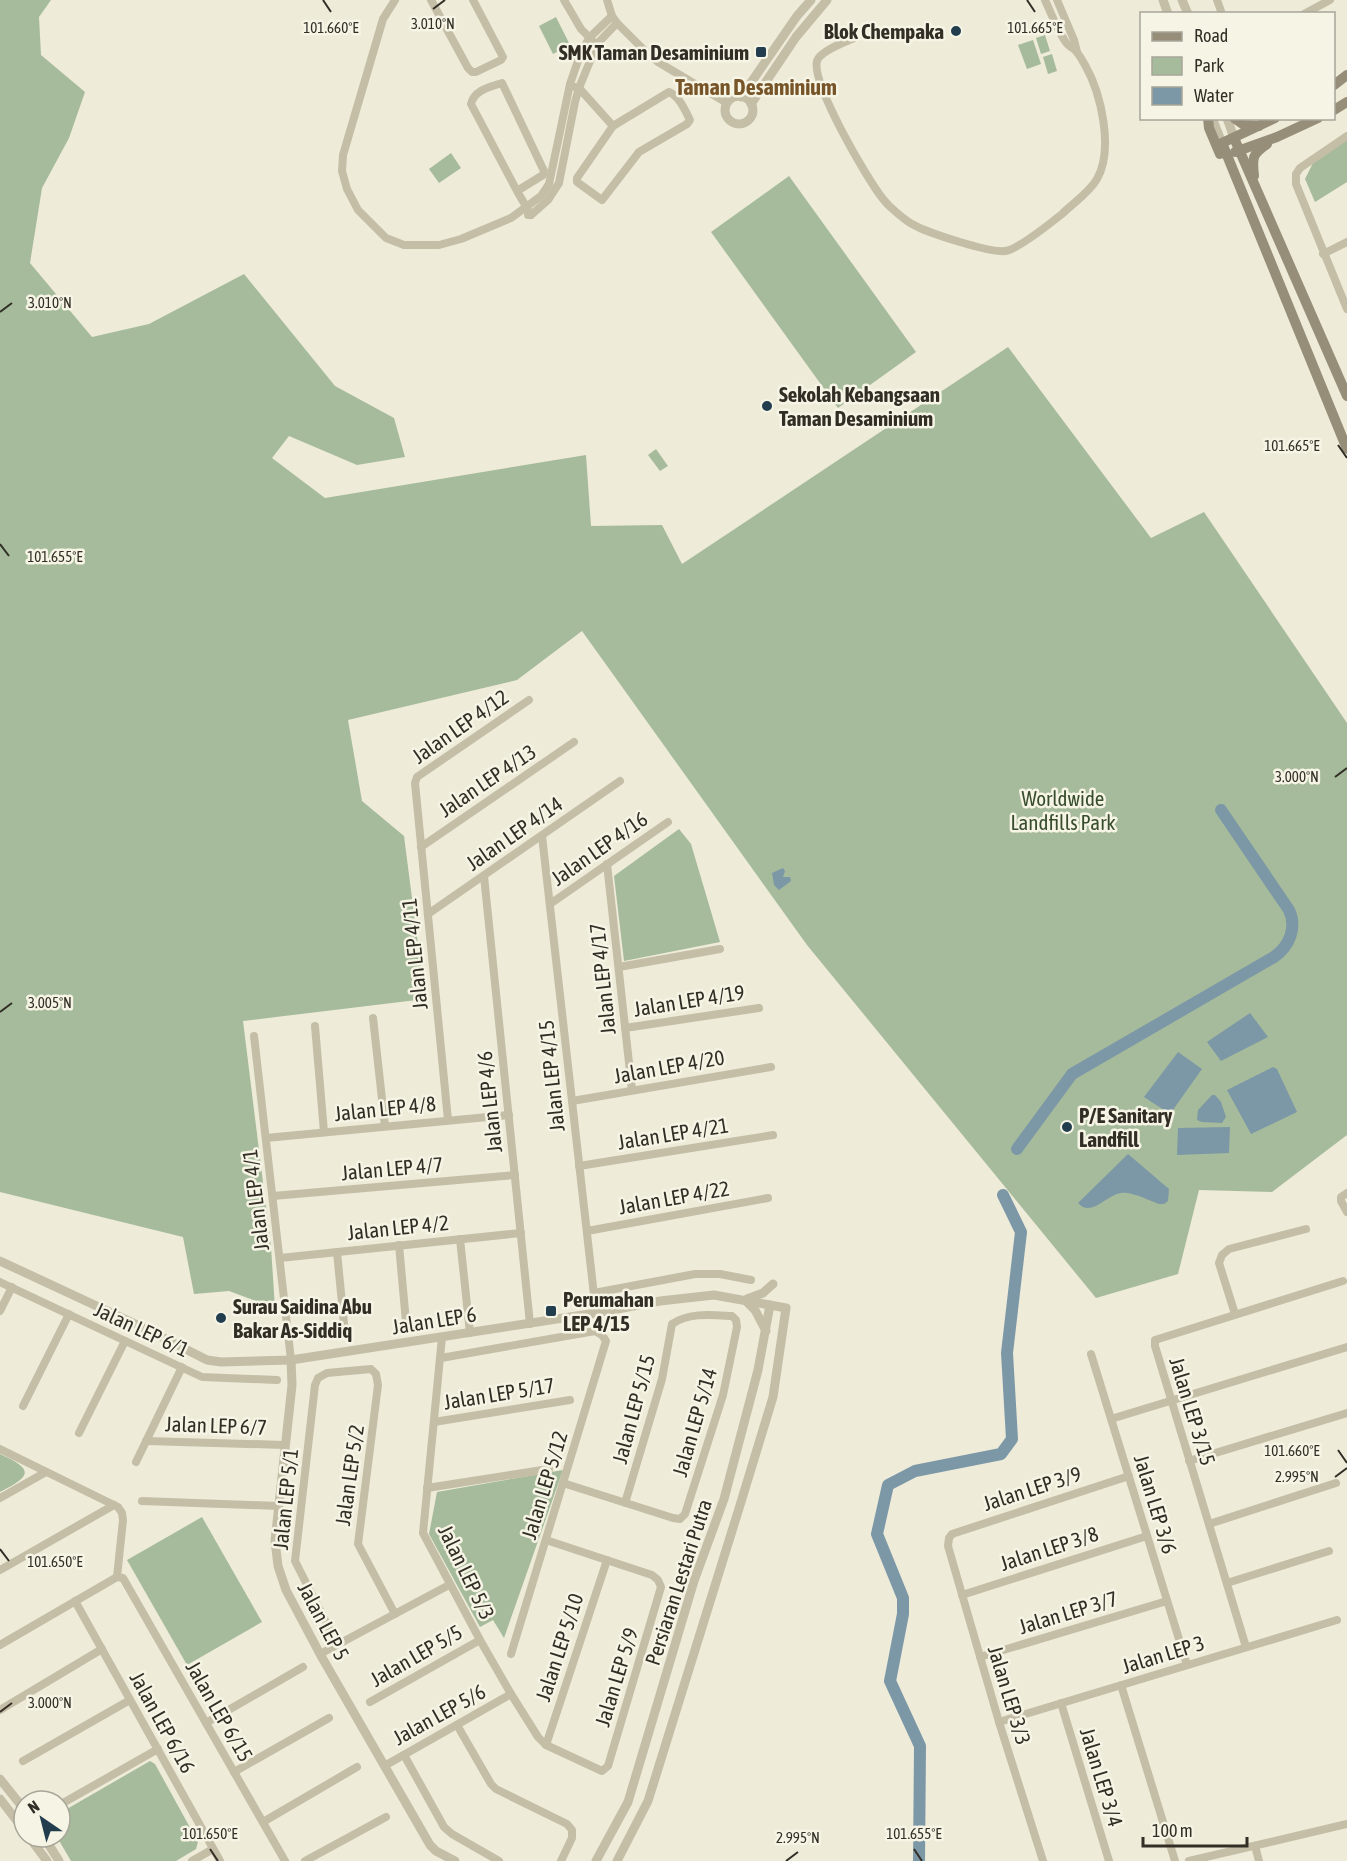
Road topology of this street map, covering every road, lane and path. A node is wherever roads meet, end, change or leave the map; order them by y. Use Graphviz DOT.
graph roads {
  1 [pos="395,0"];
  2 [pos="431,0"];
  3 [pos="473,0"];
  4 [pos="564,0"];
  5 [pos="607,0"];
  6 [pos="811,0"];
  7 [pos="827,0"];
  8 [pos="1045,0"];
  9 [pos="1057,0"];
  10 [pos="1330,0"];
  11 [pos="1308,12"];
  12 [pos="615,19"];
  13 [pos="589,38"];
  14 [pos="854,38"];
  15 [pos="597,44"];
  16 [pos="1077,52"];
  17 [pos="1347,75"];
  18 [pos="570,84"];
  19 [pos="1335,84"];
  20 [pos="579,88"];
  21 [pos="741,97"];
  22 [pos="728,103"];
  23 [pos="751,104"];
  24 [pos="1210,120"];
  25 [pos="1211,120"];
  26 [pos="1228,120"];
  27 [pos="1237,120"];
  28 [pos="1271,120"];
  29 [pos="1314,120"];
  30 [pos="613,126"];
  31 [pos="1260,126"];
  32 [pos="1347,136"];
  33 [pos="1277,137"];
  34 [pos="1234,138"];
  35 [pos="1222,143"];
  36 [pos="1239,150"];
  37 [pos="1227,155"];
  38 [pos="1256,189"];
  39 [pos="517,191"];
  40 [pos="1246,202"];
  41 [pos="529,211"];
  42 [pos="1347,242"];
  43 [pos="1323,254"];
  44 [pos="1347,309"];
  45 [pos="1347,396"];
  46 [pos="1347,449"];
  47 [pos="529,700"];
  48 [pos="574,742"];
  49 [pos="620,781"];
  50 [pos="415,783"];
  51 [pos="668,822"];
  52 [pos="542,836"];
  53 [pos="421,847"];
  54 [pos="607,864"];
  55 [pos="484,876"];
  56 [pos="550,904"];
  57 [pos="428,914"];
  58 [pos="720,949"];
  59 [pos="619,967"];
  60 [pos="759,1008"];
  61 [pos="373,1017"];
  62 [pos="315,1026"];
  63 [pos="626,1028"];
  64 [pos="254,1036"];
  65 [pos="771,1067"];
  66 [pos="632,1090"];
  67 [pos="572,1101"];
  68 [pos="509,1114"];
  69 [pos="448,1120"];
  70 [pos="386,1126"];
  71 [pos="324,1132"];
  72 [pos="773,1135"];
  73 [pos="266,1138"];
  74 [pos="579,1166"];
  75 [pos="515,1174"];
  76 [pos="1347,1193"];
  77 [pos="273,1196"];
  78 [pos="768,1198"];
  79 [pos="1347,1212"];
  80 [pos="1306,1229"];
  81 [pos="587,1231"];
  82 [pos="521,1233"];
  83 [pos="460,1239"];
  84 [pos="399,1245"];
  85 [pos="337,1252"];
  86 [pos="280,1258"];
  87 [pos="0,1261"];
  88 [pos="751,1280"];
  89 [pos="1343,1281"];
  90 [pos="0,1282"];
  91 [pos="773,1284"];
  92 [pos="12,1287"];
  93 [pos="594,1293"];
  94 [pos="744,1299"];
  95 [pos="770,1305"];
  96 [pos="786,1308"];
  97 [pos="0,1311"];
  98 [pos="596,1313"];
  99 [pos="69,1314"];
  100 [pos="1235,1314"];
  101 [pos="406,1322"];
  102 [pos="530,1324"];
  103 [pos="737,1327"];
  104 [pos="766,1331"];
  105 [pos="470,1333"];
  106 [pos="345,1334"];
  107 [pos="442,1337"];
  108 [pos="125,1341"];
  109 [pos="1347,1347"];
  110 [pos="1091,1354"];
  111 [pos="441,1358"];
  112 [pos="291,1360"];
  113 [pos="182,1367"];
  114 [pos="371,1369"];
  115 [pos="277,1380"];
  116 [pos="570,1400"];
  117 [pos="1171,1401"];
  118 [pos="22,1406"];
  119 [pos="1347,1413"];
  120 [pos="1111,1419"];
  121 [pos="434,1422"];
  122 [pos="79,1433"];
  123 [pos="146,1441"];
  124 [pos="285,1445"];
  125 [pos="0,1449"];
  126 [pos="1190,1461"];
  127 [pos="136,1462"];
  128 [pos="549,1469"];
  129 [pos="46,1472"];
  130 [pos="1129,1476"];
  131 [pos="563,1483"];
  132 [pos="1336,1484"];
  133 [pos="427,1488"];
  134 [pos="0,1498"];
  135 [pos="724,1499"];
  136 [pos="142,1501"];
  137 [pos="741,1502"];
  138 [pos="625,1503"];
  139 [pos="114,1505"];
  140 [pos="278,1506"];
  141 [pos="1209,1524"];
  142 [pos="1147,1536"];
  143 [pos="949,1538"];
  144 [pos="546,1540"];
  145 [pos="1329,1551"];
  146 [pos="607,1560"];
  147 [pos="0,1570"];
  148 [pos="120,1578"];
  149 [pos="1227,1583"];
  150 [pos="449,1585"];
  151 [pos="962,1594"];
  152 [pos="75,1601"];
  153 [pos="1167,1601"];
  154 [pos="395,1614"];
  155 [pos="1338,1620"];
  156 [pos="480,1640"];
  157 [pos="0,1644"];
  158 [pos="337,1644"];
  159 [pos="1246,1647"];
  160 [pos="102,1649"];
  161 [pos="320,1654"];
  162 [pos="511,1654"];
  163 [pos="980,1657"];
  164 [pos="1187,1665"];
  165 [pos="303,1667"];
  166 [pos="1121,1685"];
  167 [pos="511,1694"];
  168 [pos="130,1700"];
  169 [pos="370,1702"];
  170 [pos="1061,1704"];
  171 [pos="0,1710"];
  172 [pos="329,1718"];
  173 [pos="999,1722"];
  174 [pos="206,1723"];
  175 [pos="457,1725"];
  176 [pos="546,1745"];
  177 [pos="158,1749"];
  178 [pos="404,1755"];
  179 [pos="23,1761"];
  180 [pos="386,1765"];
  181 [pos="357,1767"];
  182 [pos="599,1770"];
  183 [pos="234,1772"];
  184 [pos="0,1779"];
  185 [pos="12,1794"];
  186 [pos="72,1798"];
  187 [pos="0,1799"];
  188 [pos="12,1814"];
  189 [pos="386,1817"];
  190 [pos="262,1822"];
  191 [pos="1347,1824"];
  192 [pos="1255,1846"];
  193 [pos="213,1849"];
  194 [pos="192,1861"];
  195 [pos="220,1861"];
  196 [pos="285,1861"];
  197 [pos="305,1861"];
  198 [pos="455,1861"];
  199 [pos="499,1861"];
  200 [pos="561,1861"];
  201 [pos="596,1861"];
  202 [pos="617,1861"];
  203 [pos="1043,1861"];
  204 [pos="1109,1861"];
  205 [pos="1175,1861"];
  206 [pos="1189,1861"];
  207 [pos="1259,1861"];
  1 -- 41 [label="street"];
  2 -- 3 [label="street"];
  4 -- 13 [label="street"];
  5 -- 12 [label="street"];
  6 -- 21 [label="street"];
  7 -- 23 [label="street"];
  8 -- 16 [label="street"];
  9 -- 16 [label="street"];
  10 -- 11 [label="street"];
  12 -- 13 [label="street"];
  12 -- 15 [label="street"];
  12 -- 22 [label="street"];
  13 -- 15 [label="street"];
  13 -- 18 [label="street"];
  14 -- 16 [label="street"];
  15 -- 20 [label="street"];
  17 -- 19 [label="main road"];
  18 -- 20 [label="street"];
  18 -- 41 [label="street"];
  20 -- 30 [label="street"];
  20 -- 41 [label="street"];
  21 -- 22 [label="street"];
  21 -- 23 [label="street"];
  22 -- 23 [label="street"];
  24 -- 40 [label="main road"];
  25 -- 35 [label="street"];
  26 -- 34 [label="street"];
  27 -- 31 [label="main road"];
  28 -- 31 [label="main road"];
  29 -- 33 [label="main road"];
  30 -- 30 [label="street"];
  31 -- 34 [label="main road"];
  32 -- 43 [label="street"];
  33 -- 36 [label="main road"];
  33 -- 38 [label="main road"];
  34 -- 35 [label="main road"];
  34 -- 36 [label="main road"];
  35 -- 37 [label="main road"];
  36 -- 37 [label="main road"];
  36 -- 38 [label="main road"];
  37 -- 40 [label="main road"];
  38 -- 45 [label="main road"];
  39 -- 39 [label="street"];
  39 -- 41 [label="street"];
  40 -- 46 [label="main road"];
  42 -- 43 [label="street"];
  43 -- 44 [label="street"];
  47 -- 50 [label="street, Jalan LEP 4/12"];
  48 -- 53 [label="street, Jalan LEP 4/13"];
  49 -- 52 [label="street, Jalan LEP 4/14"];
  50 -- 53 [label="street, Jalan LEP 4/11"];
  51 -- 54 [label="street, Jalan LEP 4/16"];
  52 -- 55 [label="street, Jalan LEP 4/14"];
  52 -- 56 [label="street, Jalan LEP 4/15"];
  53 -- 57 [label="street, Jalan LEP 4/11"];
  54 -- 56 [label="street, Jalan LEP 4/16"];
  54 -- 59 [label="street, Jalan LEP 4/17"];
  55 -- 57 [label="street, Jalan LEP 4/14"];
  55 -- 68 [label="street, Jalan LEP 4/6"];
  56 -- 67 [label="street, Jalan LEP 4/15"];
  57 -- 69 [label="street, Jalan LEP 4/11"];
  58 -- 59 [label="street"];
  59 -- 63 [label="street, Jalan LEP 4/17"];
  60 -- 63 [label="street, Jalan LEP 4/19"];
  61 -- 70 [label="street"];
  62 -- 71 [label="street"];
  63 -- 66 [label="street, Jalan LEP 4/17"];
  64 -- 73 [label="street, Jalan LEP 4/1"];
  65 -- 66 [label="street, Jalan LEP 4/20"];
  66 -- 67 [label="street, Jalan LEP 4/20"];
  67 -- 74 [label="street, Jalan LEP 4/15"];
  68 -- 69 [label="street, Jalan LEP 4/8"];
  68 -- 75 [label="street, Jalan LEP 4/6"];
  69 -- 70 [label="street, Jalan LEP 4/8"];
  70 -- 71 [label="street, Jalan LEP 4/8"];
  71 -- 73 [label="street, Jalan LEP 4/8"];
  72 -- 74 [label="street, Jalan LEP 4/21"];
  73 -- 77 [label="street, Jalan LEP 4/1"];
  74 -- 81 [label="street, Jalan LEP 4/15"];
  75 -- 77 [label="street, Jalan LEP 4/7"];
  75 -- 82 [label="street, Jalan LEP 4/6"];
  76 -- 79 [label="street"];
  77 -- 86 [label="street, Jalan LEP 4/1"];
  78 -- 81 [label="street, Jalan LEP 4/22"];
  80 -- 100 [label="street"];
  81 -- 93 [label="street, Jalan LEP 4/15"];
  82 -- 83 [label="street, Jalan LEP 4/2"];
  82 -- 102 [label="street, Jalan LEP 4/6"];
  83 -- 84 [label="street, Jalan LEP 4/2"];
  83 -- 105 [label="street"];
  84 -- 85 [label="street, Jalan LEP 4/2"];
  84 -- 101 [label="street"];
  85 -- 86 [label="street, Jalan LEP 4/2"];
  85 -- 106 [label="street"];
  86 -- 112 [label="street, Jalan LEP 4/1"];
  87 -- 112 [label="street, Jalan LEP 6"];
  88 -- 93 [label="street"];
  89 -- 100 [label="street, Jalan LEP 3/15"];
  90 -- 92 [label="street, Jalan LEP 6/1"];
  91 -- 94 [label="street"];
  92 -- 97 [label="street"];
  92 -- 99 [label="street, Jalan LEP 6/1"];
  93 -- 98 [label="street, Jalan LEP 4/15"];
  94 -- 95 [label="street, Jalan LEP 6"];
  94 -- 98 [label="street, Jalan LEP 6"];
  94 -- 104 [label="street"];
  95 -- 96 [label="street, Jalan LEP 6"];
  95 -- 104 [label="street, Persiaran Lestari Putra"];
  96 -- 137 [label="street, Persiaran Lestari Putra"];
  98 -- 102 [label="street, Jalan LEP 6"];
  99 -- 108 [label="street, Jalan LEP 6/1"];
  99 -- 118 [label="street"];
  100 -- 117 [label="street, Jalan LEP 3/15"];
  102 -- 105 [label="street, Jalan LEP 6"];
  103 -- 138 [label="street, Jalan LEP 5/14"];
  103 -- 138 [label="street, Jalan LEP 5/15"];
  104 -- 135 [label="street, Persiaran Lestari Putra"];
  105 -- 107 [label="street, Jalan LEP 6"];
  107 -- 111 [label="street, Jalan LEP 5/3"];
  107 -- 112 [label="street, Jalan LEP 6"];
  108 -- 113 [label="street, Jalan LEP 6/1"];
  108 -- 122 [label="street"];
  109 -- 117 [label="street"];
  110 -- 120 [label="street, Jalan LEP 3/6"];
  111 -- 121 [label="street, Jalan LEP 5/3"];
  111 -- 131 [label="street, Jalan LEP 5/12"];
  112 -- 124 [label="street, Jalan LEP 5"];
  113 -- 115 [label="street, Jalan LEP 6/1"];
  113 -- 123 [label="street"];
  114 -- 154 [label="street, Jalan LEP 5/2"];
  114 -- 158 [label="street, Jalan LEP 5/1"];
  116 -- 121 [label="street, Jalan LEP 5/17"];
  117 -- 120 [label="street"];
  117 -- 126 [label="street, Jalan LEP 3/15"];
  119 -- 126 [label="street"];
  120 -- 130 [label="street, Jalan LEP 3/6"];
  121 -- 133 [label="street, Jalan LEP 5/3"];
  123 -- 124 [label="street, Jalan LEP 6/7"];
  123 -- 127 [label="street"];
  124 -- 140 [label="street, Jalan LEP 5"];
  125 -- 129 [label="street"];
  126 -- 141 [label="street, Jalan LEP 3/15"];
  128 -- 133 [label="street"];
  129 -- 134 [label="street"];
  129 -- 139 [label="street"];
  130 -- 142 [label="street, Jalan LEP 3/6"];
  130 -- 143 [label="street, Jalan LEP 3/9"];
  131 -- 138 [label="street"];
  131 -- 144 [label="street, Jalan LEP 5/12"];
  132 -- 141 [label="street"];
  133 -- 150 [label="street, Jalan LEP 5/3"];
  135 -- 137 [label="street"];
  135 -- 201 [label="street, Persiaran Lestari Putra"];
  136 -- 140 [label="street"];
  137 -- 202 [label="street, Persiaran Lestari Putra"];
  139 -- 147 [label="street"];
  139 -- 148 [label="street"];
  140 -- 161 [label="street, Jalan LEP 5"];
  141 -- 149 [label="street, Jalan LEP 3/15"];
  142 -- 151 [label="street, Jalan LEP 3/8"];
  142 -- 153 [label="street, Jalan LEP 3/6"];
  143 -- 151 [label="street, Jalan LEP 3/3"];
  144 -- 146 [label="street"];
  144 -- 162 [label="street, Jalan LEP 5/12"];
  145 -- 149 [label="street"];
  146 -- 176 [label="street, Jalan LEP 5/10"];
  146 -- 182 [label="street, Jalan LEP 5/9"];
  148 -- 152 [label="street"];
  148 -- 174 [label="street, Jalan LEP 6/15"];
  149 -- 159 [label="street, Jalan LEP 3/15"];
  150 -- 154 [label="street"];
  150 -- 156 [label="street, Jalan LEP 5/3"];
  151 -- 163 [label="street, Jalan LEP 3/3"];
  152 -- 157 [label="street"];
  152 -- 160 [label="street, Jalan LEP 6/16"];
  153 -- 163 [label="street, Jalan LEP 3/7"];
  153 -- 164 [label="street, Jalan LEP 3/6"];
  154 -- 158 [label="street"];
  155 -- 159 [label="street, Jalan LEP 3"];
  156 -- 167 [label="street, Jalan LEP 5/3"];
  156 -- 169 [label="street, Jalan LEP 5/5"];
  158 -- 161 [label="street"];
  159 -- 164 [label="street, Jalan LEP 3"];
  160 -- 168 [label="street, Jalan LEP 6/16"];
  160 -- 171 [label="street"];
  161 -- 180 [label="street, Jalan LEP 5"];
  163 -- 173 [label="street, Jalan LEP 3/3"];
  164 -- 166 [label="street, Jalan LEP 3"];
  165 -- 174 [label="street"];
  166 -- 170 [label="street, Jalan LEP 3"];
  166 -- 205 [label="street"];
  167 -- 175 [label="street, Jalan LEP 5/6"];
  167 -- 176 [label="street, Jalan LEP 5/3"];
  168 -- 177 [label="street, Jalan LEP 6/16"];
  168 -- 179 [label="street"];
  170 -- 173 [label="street, Jalan LEP 3"];
  170 -- 204 [label="street, Jalan LEP 3/4"];
  172 -- 183 [label="street"];
  173 -- 203 [label="street, Jalan LEP 3/3"];
  174 -- 183 [label="street, Jalan LEP 6/15"];
  175 -- 178 [label="street, Jalan LEP 5/6"];
  175 -- 200 [label="street"];
  176 -- 182 [label="street, Jalan LEP 5/3"];
  177 -- 186 [label="street"];
  177 -- 193 [label="street, Jalan LEP 6/16"];
  178 -- 180 [label="street, Jalan LEP 5/6"];
  178 -- 199 [label="street"];
  180 -- 198 [label="street, Jalan LEP 5"];
  181 -- 190 [label="street"];
  183 -- 190 [label="street, Jalan LEP 6/15"];
  184 -- 185 [label="street"];
  187 -- 188 [label="street"];
  189 -- 197 [label="street"];
  190 -- 196 [label="street, Jalan LEP 6/15"];
  191 -- 192 [label="street"];
  192 -- 206 [label="street"];
  192 -- 207 [label="street"];
  193 -- 194 [label="street"];
  193 -- 195 [label="street, Jalan LEP 6/16"];
}
